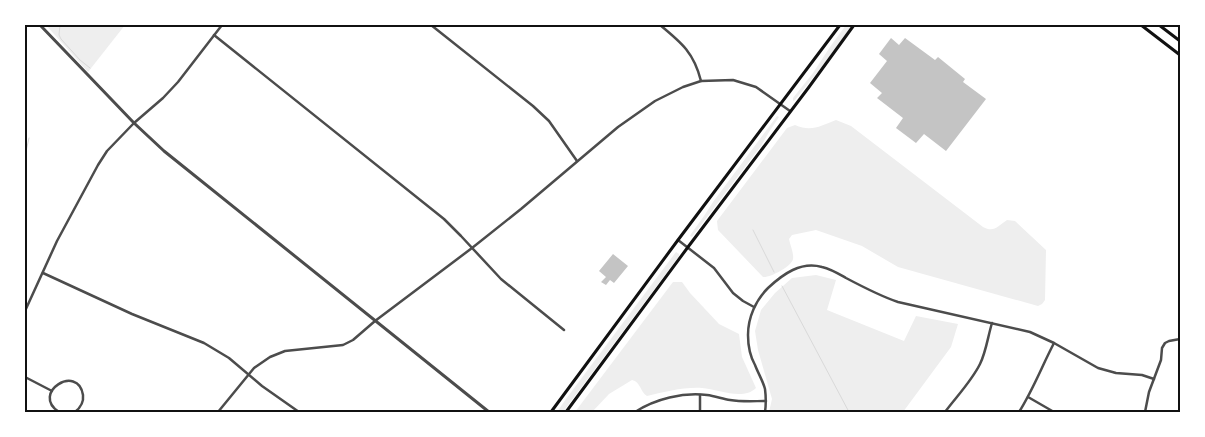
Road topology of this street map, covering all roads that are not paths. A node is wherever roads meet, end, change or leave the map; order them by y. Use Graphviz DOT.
graph roads {
  1 [pos="40,25"];
  2 [pos="222,25"];
  3 [pos="431,25"];
  4 [pos="660,25"];
  5 [pos="840,25"];
  6 [pos="854,25"];
  7 [pos="1141,25"];
  8 [pos="1159,25"];
  9 [pos="214,35"];
  10 [pos="1180,41"];
  11 [pos="1180,55"];
  12 [pos="701,82"];
  13 [pos="780,105"];
  14 [pos="790,111"];
  15 [pos="134,123"];
  16 [pos="578,161"];
  17 [pos="678,240"];
  18 [pos="688,247"];
  19 [pos="472,248"];
  20 [pos="43,273"];
  21 [pos="754,307"];
  22 [pos="25,311"];
  23 [pos="375,321"];
  24 [pos="992,323"];
  25 [pos="564,330"];
  26 [pos="1180,339"];
  27 [pos="1054,343"];
  28 [pos="248,374"];
  29 [pos="25,377"];
  30 [pos="1154,379"];
  31 [pos="52,391"];
  32 [pos="700,395"];
  33 [pos="1028,397"];
  34 [pos="766,401"];
  35 [pos="59,412"];
  36 [pos="75,412"];
  37 [pos="218,412"];
  38 [pos="299,412"];
  39 [pos="489,412"];
  40 [pos="551,412"];
  41 [pos="566,412"];
  42 [pos="636,412"];
  43 [pos="700,412"];
  44 [pos="765,412"];
  45 [pos="945,412"];
  46 [pos="1019,412"];
  47 [pos="1054,412"];
  48 [pos="1145,412"];
  1 -- 15 [label="street"];
  2 -- 9 [label="street"];
  3 -- 16 [label="street"];
  4 -- 12 [label="street"];
  5 -- 13 [label="main road"];
  6 -- 14 [label="main road"];
  7 -- 11 [label="main road"];
  8 -- 10 [label="main road"];
  9 -- 15 [label="street"];
  9 -- 19 [label="street"];
  12 -- 13 [label="street"];
  12 -- 16 [label="street"];
  13 -- 14 [label="street"];
  13 -- 17 [label="main road"];
  14 -- 18 [label="main road"];
  15 -- 20 [label="street"];
  15 -- 23 [label="street"];
  16 -- 19 [label="street"];
  17 -- 18 [label="street"];
  17 -- 40 [label="main road"];
  18 -- 21 [label="street"];
  18 -- 41 [label="main road"];
  19 -- 23 [label="street"];
  19 -- 25 [label="street"];
  20 -- 22 [label="street"];
  20 -- 28 [label="street"];
  21 -- 24 [label="street"];
  21 -- 34 [label="street"];
  23 -- 28 [label="street"];
  23 -- 39 [label="street"];
  24 -- 27 [label="street"];
  24 -- 45 [label="street"];
  26 -- 30 [label="street"];
  27 -- 30 [label="street"];
  27 -- 33 [label="street"];
  28 -- 37 [label="street"];
  28 -- 38 [label="street"];
  29 -- 31 [label="street"];
  30 -- 48 [label="street"];
  31 -- 35 [label="street"];
  31 -- 36 [label="street"];
  32 -- 34 [label="street"];
  32 -- 42 [label="street"];
  32 -- 43 [label="street"];
  33 -- 46 [label="street"];
  33 -- 47 [label="street"];
  34 -- 44 [label="street"];
}
